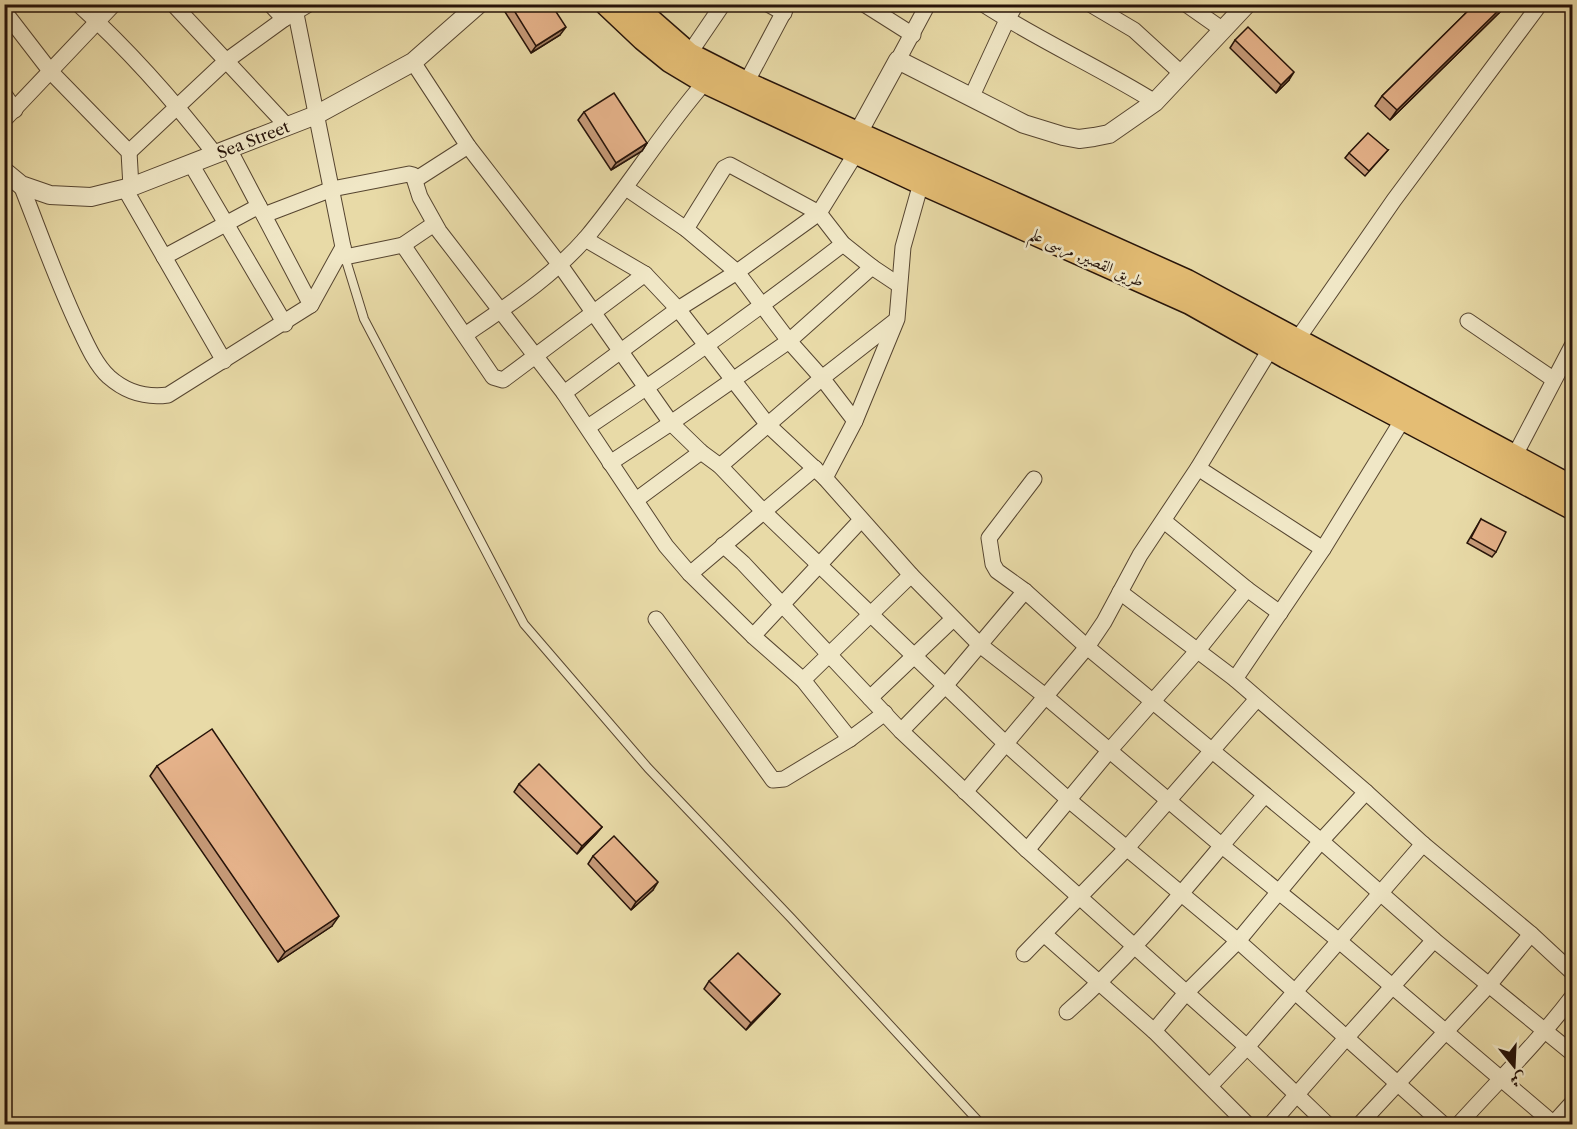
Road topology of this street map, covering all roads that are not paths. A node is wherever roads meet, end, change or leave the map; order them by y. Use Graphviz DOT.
graph roads {
  1 [pos="78,4"];
  2 [pos="114,4"];
  3 [pos="173,4"];
  4 [pos="270,4"];
  5 [pos="479,4"];
  6 [pos="606,4"];
  7 [pos="632,4"];
  8 [pos="723,4"];
  9 [pos="768,4"];
  10 [pos="864,4"];
  11 [pos="928,4"];
  12 [pos="983,4"];
  13 [pos="1016,4"];
  14 [pos="1186,4"];
  15 [pos="1247,4"];
  16 [pos="1540,4"];
  17 [pos="1091,5"];
  18 [pos="786,9"];
  19 [pos="4,10"];
  20 [pos="296,10"];
  21 [pos="1007,20"];
  22 [pos="98,22"];
  23 [pos="1223,30"];
  24 [pos="913,35"];
  25 [pos="689,54"];
  26 [pos="898,60"];
  27 [pos="226,61"];
  28 [pos="413,62"];
  29 [pos="51,72"];
  30 [pos="1181,73"];
  31 [pos="705,82"];
  32 [pos="746,83"];
  33 [pos="4,94"];
  34 [pos="971,98"];
  35 [pos="1155,102"];
  36 [pos="179,106"];
  37 [pos="10,115"];
  38 [pos="316,115"];
  39 [pos="287,126"];
  40 [pos="857,143"];
  41 [pos="468,146"];
  42 [pos="129,152"];
  43 [pos="222,152"];
  44 [pos="191,164"];
  45 [pos="4,171"];
  46 [pos="415,180"];
  47 [pos="921,183"];
  48 [pos="21,184"];
  49 [pos="128,188"];
  50 [pos="626,188"];
  51 [pos="332,189"];
  52 [pos="262,211"];
  53 [pos="819,213"];
  54 [pos="434,224"];
  55 [pos="226,225"];
  56 [pos="686,229"];
  57 [pos="585,239"];
  58 [pos="843,244"];
  59 [pos="403,245"];
  60 [pos="344,252"];
  61 [pos="164,257"];
  62 [pos="560,265"];
  63 [pos="872,267"];
  64 [pos="737,272"];
  65 [pos="645,274"];
  66 [pos="899,285"];
  67 [pos="311,305"];
  68 [pos="764,305"];
  69 [pos="678,309"];
  70 [pos="501,310"];
  71 [pos="593,311"];
  72 [pos="897,319"];
  73 [pos="1468,321"];
  74 [pos="285,324"];
  75 [pos="465,335"];
  76 [pos="789,341"];
  77 [pos="706,345"];
  78 [pos="1572,346"];
  79 [pos="1285,348"];
  80 [pos="621,352"];
  81 [pos="536,355"];
  82 [pos="224,361"];
  83 [pos="822,378"];
  84 [pos="1553,379"];
  85 [pos="732,380"];
  86 [pos="646,388"];
  87 [pos="564,393"];
  88 [pos="1403,419"];
  89 [pos="855,421"];
  90 [pos="671,423"];
  91 [pos="768,425"];
  92 [pos="588,427"];
  93 [pos="701,452"];
  94 [pos="1514,456"];
  95 [pos="610,463"];
  96 [pos="720,466"];
  97 [pos="1198,468"];
  98 [pos="820,473"];
  99 [pos="1034,479"];
  100 [pos="1572,488"];
  101 [pos="636,500"];
  102 [pos="1572,508"];
  103 [pos="763,511"];
  104 [pos="861,520"];
  105 [pos="1164,521"];
  106 [pos="723,545"];
  107 [pos="1323,549"];
  108 [pos="821,565"];
  109 [pos="690,574"];
  110 [pos="911,575"];
  111 [pos="1247,589"];
  112 [pos="1025,591"];
  113 [pos="1120,592"];
  114 [pos="783,605"];
  115 [pos="1280,613"];
  116 [pos="872,615"];
  117 [pos="656,619"];
  118 [pos="953,620"];
  119 [pos="753,636"];
  120 [pos="980,645"];
  121 [pos="1087,647"];
  122 [pos="1198,650"];
  123 [pos="830,655"];
  124 [pos="914,656"];
  125 [pos="1234,679"];
  126 [pos="803,680"];
  127 [pos="945,686"];
  128 [pos="1045,696"];
  129 [pos="870,698"];
  130 [pos="1257,699"];
  131 [pos="1154,702"];
  132 [pos="885,713"];
  133 [pos="901,731"];
  134 [pos="850,739"];
  135 [pos="1006,744"];
  136 [pos="1211,750"];
  137 [pos="1109,752"];
  138 [pos="965,792"];
  139 [pos="1366,792"];
  140 [pos="1265,795"];
  141 [pos="1070,801"];
  142 [pos="1168,801"];
  143 [pos="1321,842"];
  144 [pos="1423,844"];
  145 [pos="1221,845"];
  146 [pos="1126,849"];
  147 [pos="1027,850"];
  148 [pos="1279,892"];
  149 [pos="1181,893"];
  150 [pos="1379,893"];
  151 [pos="1081,897"];
  152 [pos="1044,934"];
  153 [pos="1531,934"];
  154 [pos="1338,940"];
  155 [pos="1434,940"];
  156 [pos="1238,941"];
  157 [pos="1135,946"];
  158 [pos="1024,954"];
  159 [pos="1572,972"];
  160 [pos="1101,982"];
  161 [pos="1490,985"];
  162 [pos="1392,988"];
  163 [pos="1293,992"];
  164 [pos="1185,994"];
  165 [pos="1572,997"];
  166 [pos="1067,1012"];
  167 [pos="1154,1031"];
  168 [pos="1446,1032"];
  169 [pos="1546,1032"];
  170 [pos="1347,1037"];
  171 [pos="1247,1047"];
  172 [pos="1572,1053"];
  173 [pos="1501,1078"];
  174 [pos="1397,1082"];
  175 [pos="1210,1086"];
  176 [pos="1297,1094"];
  177 [pos="1572,1102"];
  178 [pos="1553,1124"];
  179 [pos="981,1125"];
  180 [pos="1247,1125"];
  181 [pos="1271,1125"];
  182 [pos="1327,1125"];
  183 [pos="1360,1125"];
  184 [pos="1443,1125"];
  185 [pos="1459,1125"];
  1 -- 22 [label="street"];
  2 -- 22 [label="street"];
  3 -- 27 [label="street"];
  4 -- 20 [label="street"];
  5 -- 28 [label="street, Sea Street"];
  6 -- 31 [label="main road, طريق القصير, مرسى علم"];
  7 -- 25 [label="main road, طريق القصير, مرسى علم"];
  8 -- 25 [label="street"];
  9 -- 18 [label="street"];
  10 -- 24 [label="street"];
  11 -- 24 [label="street"];
  12 -- 21 [label="street"];
  13 -- 21 [label="street"];
  14 -- 23 [label="street"];
  15 -- 23 [label="street"];
  16 -- 79 [label="street"];
  17 -- 30 [label="street"];
  18 -- 32 [label="street"];
  19 -- 29 [label="street"];
  20 -- 27 [label="street"];
  20 -- 38 [label="street"];
  21 -- 34 [label="street"];
  21 -- 35 [label="street"];
  22 -- 29 [label="street"];
  22 -- 36 [label="street"];
  23 -- 30 [label="street"];
  24 -- 26 [label="street"];
  25 -- 32 [label="main road, طريق القصير, مرسى علم"];
  26 -- 34 [label="street"];
  26 -- 40 [label="street"];
  27 -- 36 [label="street"];
  27 -- 39 [label="street"];
  28 -- 38 [label="street, Sea Street"];
  28 -- 41 [label="street"];
  29 -- 37 [label="street"];
  29 -- 42 [label="street"];
  30 -- 35 [label="street"];
  31 -- 40 [label="main road, طريق القصير, مرسى علم"];
  31 -- 50 [label="street"];
  32 -- 40 [label="main road, طريق القصير, مرسى علم"];
  33 -- 37 [label="street"];
  34 -- 35 [label="street"];
  36 -- 42 [label="street"];
  36 -- 43 [label="street"];
  38 -- 39 [label="street, Sea Street"];
  38 -- 51 [label="street"];
  39 -- 43 [label="street, Sea Street"];
  40 -- 47 [label="main road, طريق القصير, مرسى علم"];
  40 -- 53 [label="street"];
  40 -- 79 [label="main road, طريق القصير, مرسى علم"];
  41 -- 46 [label="street"];
  41 -- 62 [label="street"];
  42 -- 49 [label="street"];
  43 -- 44 [label="street, Sea Street"];
  43 -- 52 [label="street"];
  44 -- 49 [label="street, Sea Street"];
  44 -- 55 [label="street"];
  45 -- 48 [label="street, Sea Street"];
  46 -- 51 [label="street"];
  46 -- 54 [label="street"];
  47 -- 66 [label="street"];
  47 -- 79 [label="main road, طريق القصير, مرسى علم"];
  48 -- 49 [label="street, Sea Street"];
  48 -- 82 [label="street"];
  49 -- 61 [label="street"];
  50 -- 56 [label="street"];
  50 -- 57 [label="street"];
  51 -- 52 [label="street"];
  51 -- 60 [label="street"];
  52 -- 55 [label="street"];
  52 -- 67 [label="street"];
  53 -- 56 [label="street"];
  53 -- 58 [label="street"];
  53 -- 64 [label="street"];
  54 -- 59 [label="street"];
  54 -- 70 [label="street"];
  55 -- 61 [label="street"];
  55 -- 74 [label="street"];
  56 -- 64 [label="street"];
  57 -- 62 [label="street"];
  57 -- 65 [label="street"];
  58 -- 63 [label="street"];
  58 -- 68 [label="street"];
  59 -- 60 [label="street"];
  59 -- 75 [label="street"];
  60 -- 67 [label="street"];
  60 -- 179 [label="lane"];
  61 -- 82 [label="street"];
  62 -- 70 [label="street"];
  62 -- 71 [label="street"];
  63 -- 66 [label="street"];
  63 -- 76 [label="street"];
  64 -- 68 [label="street"];
  64 -- 69 [label="street"];
  65 -- 69 [label="street"];
  65 -- 71 [label="street"];
  66 -- 72 [label="street"];
  67 -- 74 [label="street"];
  68 -- 76 [label="street"];
  68 -- 77 [label="street"];
  69 -- 77 [label="street"];
  69 -- 80 [label="street"];
  70 -- 75 [label="street"];
  70 -- 81 [label="street"];
  71 -- 80 [label="street"];
  71 -- 81 [label="street"];
  72 -- 83 [label="street"];
  72 -- 89 [label="street"];
  73 -- 84 [label="street"];
  74 -- 82 [label="street"];
  75 -- 81 [label="street"];
  76 -- 83 [label="street"];
  76 -- 85 [label="street"];
  77 -- 85 [label="street"];
  77 -- 86 [label="street"];
  78 -- 84 [label="street"];
  79 -- 88 [label="main road, طريق القصير, مرسى علم"];
  79 -- 94 [label="main road, طريق القصير, مرسى علم"];
  79 -- 97 [label="street"];
  80 -- 86 [label="street"];
  80 -- 87 [label="street"];
  81 -- 87 [label="street"];
  83 -- 89 [label="street"];
  83 -- 91 [label="street"];
  84 -- 94 [label="street"];
  85 -- 90 [label="street"];
  85 -- 91 [label="street"];
  86 -- 90 [label="street"];
  86 -- 92 [label="street"];
  87 -- 92 [label="street"];
  88 -- 102 [label="main road, طريق القصير, مرسى علم"];
  88 -- 107 [label="street"];
  89 -- 98 [label="street"];
  90 -- 93 [label="street"];
  90 -- 95 [label="street"];
  91 -- 96 [label="street"];
  91 -- 98 [label="street"];
  92 -- 95 [label="street"];
  93 -- 96 [label="street"];
  93 -- 101 [label="street"];
  94 -- 100 [label="main road, طريق القصير, مرسى علم"];
  95 -- 101 [label="street"];
  96 -- 103 [label="street"];
  97 -- 105 [label="street"];
  97 -- 107 [label="street"];
  98 -- 103 [label="street"];
  98 -- 104 [label="street"];
  99 -- 112 [label="street"];
  101 -- 109 [label="street"];
  103 -- 106 [label="street"];
  103 -- 108 [label="street"];
  104 -- 108 [label="street"];
  104 -- 110 [label="street"];
  105 -- 111 [label="street"];
  105 -- 113 [label="street"];
  106 -- 109 [label="street"];
  106 -- 114 [label="street"];
  107 -- 115 [label="street"];
  108 -- 114 [label="street"];
  108 -- 116 [label="street"];
  109 -- 119 [label="street"];
  110 -- 116 [label="street"];
  110 -- 118 [label="street"];
  111 -- 115 [label="street"];
  111 -- 122 [label="street"];
  112 -- 120 [label="street"];
  112 -- 121 [label="street"];
  113 -- 121 [label="street"];
  113 -- 122 [label="street"];
  114 -- 119 [label="street"];
  114 -- 123 [label="street"];
  115 -- 125 [label="street"];
  116 -- 123 [label="street"];
  116 -- 124 [label="street"];
  117 -- 134 [label="street"];
  118 -- 120 [label="street"];
  118 -- 124 [label="street"];
  119 -- 126 [label="street"];
  120 -- 127 [label="street"];
  120 -- 128 [label="street"];
  121 -- 128 [label="street"];
  121 -- 131 [label="street"];
  122 -- 125 [label="street"];
  122 -- 131 [label="street"];
  123 -- 126 [label="street"];
  123 -- 129 [label="street"];
  124 -- 127 [label="street"];
  124 -- 129 [label="street"];
  125 -- 130 [label="street"];
  126 -- 134 [label="street"];
  127 -- 133 [label="street"];
  127 -- 135 [label="street"];
  128 -- 135 [label="street"];
  128 -- 137 [label="street"];
  129 -- 132 [label="street"];
  130 -- 136 [label="street"];
  130 -- 139 [label="street"];
  131 -- 136 [label="street"];
  131 -- 137 [label="street"];
  132 -- 133 [label="street"];
  132 -- 134 [label="street"];
  133 -- 138 [label="street"];
  135 -- 138 [label="street"];
  135 -- 141 [label="street"];
  136 -- 140 [label="street"];
  136 -- 142 [label="street"];
  137 -- 141 [label="street"];
  137 -- 142 [label="street"];
  138 -- 147 [label="street"];
  139 -- 143 [label="street"];
  139 -- 144 [label="street"];
  140 -- 143 [label="street"];
  140 -- 145 [label="street"];
  141 -- 146 [label="street"];
  141 -- 147 [label="street"];
  142 -- 145 [label="street"];
  142 -- 146 [label="street"];
  143 -- 148 [label="street"];
  143 -- 150 [label="street"];
  144 -- 150 [label="street"];
  144 -- 153 [label="street"];
  145 -- 148 [label="street"];
  145 -- 149 [label="street"];
  146 -- 149 [label="street"];
  146 -- 151 [label="street"];
  147 -- 151 [label="street"];
  148 -- 154 [label="street"];
  148 -- 156 [label="street"];
  149 -- 156 [label="street"];
  149 -- 157 [label="street"];
  150 -- 154 [label="street"];
  150 -- 155 [label="street"];
  151 -- 152 [label="street"];
  151 -- 157 [label="street"];
  152 -- 158 [label="street"];
  152 -- 160 [label="street"];
  153 -- 159 [label="street"];
  153 -- 161 [label="street"];
  154 -- 162 [label="street"];
  154 -- 163 [label="street"];
  155 -- 161 [label="street"];
  155 -- 162 [label="street"];
  156 -- 163 [label="street"];
  156 -- 164 [label="street"];
  157 -- 160 [label="street"];
  157 -- 164 [label="street"];
  160 -- 166 [label="street"];
  160 -- 167 [label="street"];
  161 -- 168 [label="street"];
  161 -- 169 [label="street"];
  162 -- 168 [label="street"];
  162 -- 170 [label="street"];
  163 -- 170 [label="street"];
  163 -- 171 [label="street"];
  164 -- 167 [label="street"];
  164 -- 171 [label="street"];
  165 -- 169 [label="street"];
  167 -- 175 [label="street"];
  168 -- 173 [label="street"];
  168 -- 174 [label="street"];
  169 -- 172 [label="street"];
  169 -- 173 [label="street"];
  170 -- 174 [label="street"];
  170 -- 176 [label="street"];
  171 -- 175 [label="street"];
  171 -- 176 [label="street"];
  173 -- 178 [label="street"];
  173 -- 185 [label="street"];
  174 -- 183 [label="street"];
  174 -- 184 [label="street"];
  175 -- 180 [label="street"];
  176 -- 181 [label="street"];
  176 -- 182 [label="street"];
  177 -- 178 [label="street"];
}
